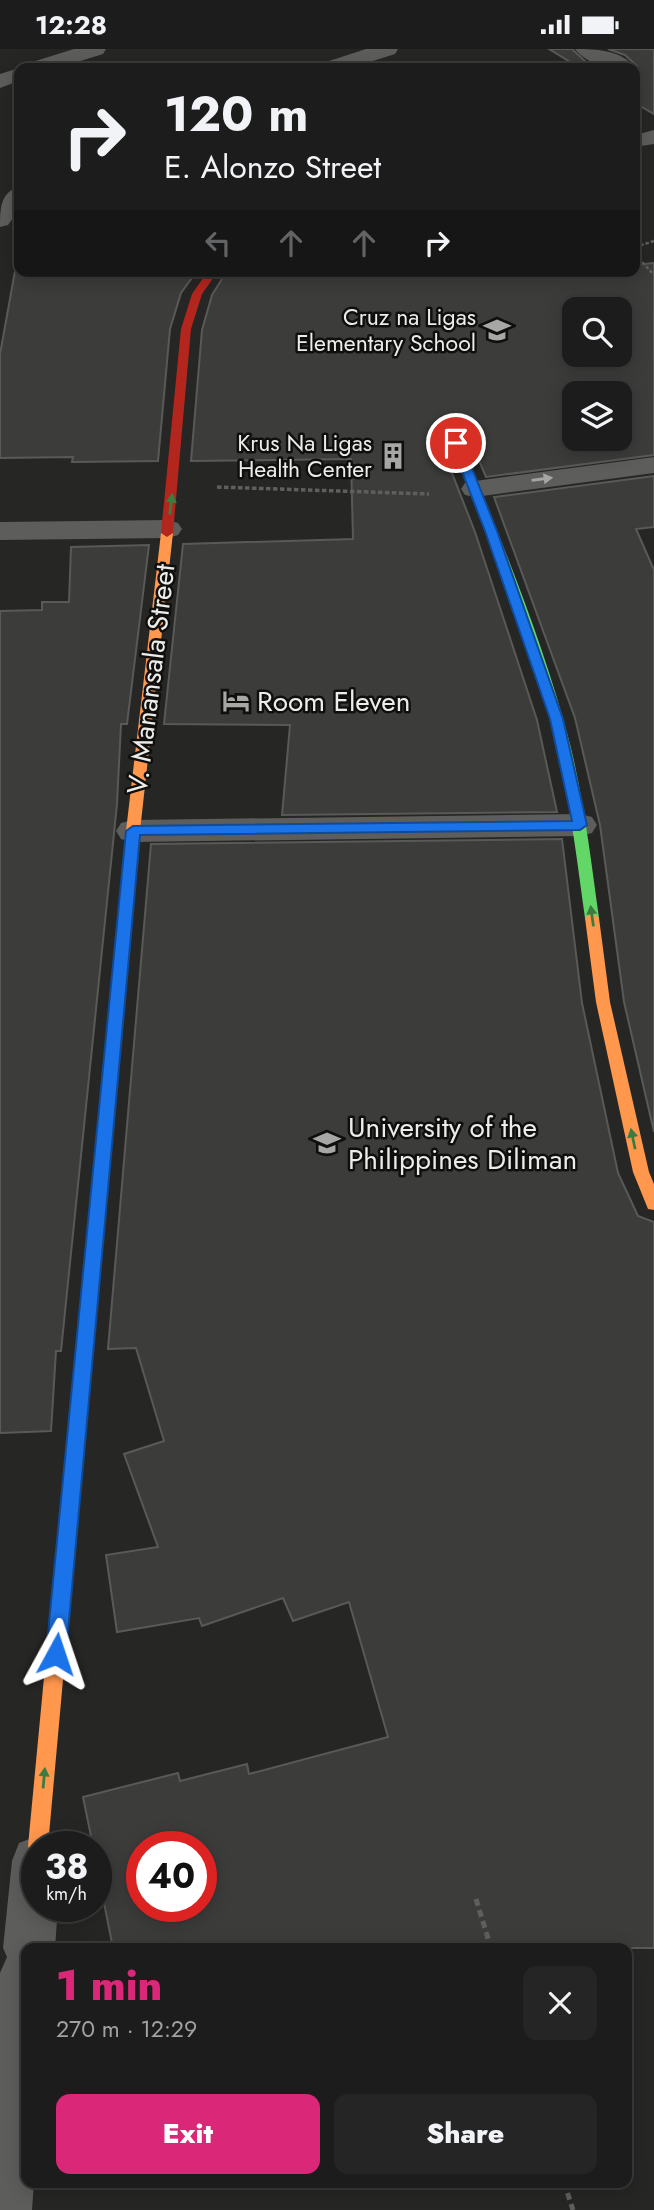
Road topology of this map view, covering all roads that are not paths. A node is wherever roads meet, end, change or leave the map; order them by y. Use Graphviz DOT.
graph roads {
  1 [pos="95,49"];
  2 [pos="387,49"];
  3 [pos="586,49"];
  4 [pos="52,63"];
  5 [pos="346,63"];
  6 [pos="622,63"];
  7 [pos="14,201"];
  8 [pos="0,220"];
  9 [pos="209,277"];
  10 [pos="450,428"];
  11 [pos="654,465"];
  12 [pos="475,489"];
  13 [pos="168,529"];
  14 [pos="0,531"];
  15 [pos="580,825"];
  16 [pos="133,831"];
  17 [pos="654,1204"];
  18 [pos="39,1831"];
  19 [pos="31,1922"];
  20 [pos="29,1943"];
  21 [pos="21,2027"];
  22 [pos="4,2210"];
  1 -- 4 [label="street"];
  2 -- 5 [label="street"];
  3 -- 6 [label="street"];
  7 -- 8 [label="street"];
  13 -- 9 [label="street, V. Manansala Street, one-way"];
  10 -- 12 [label="street"];
  12 -- 11 [label="street, one-way"];
  12 -- 15 [label="street"];
  13 -- 14 [label="street"];
  13 -- 16 [label="street, V. Manansala Street"];
  15 -- 16 [label="street"];
  17 -- 15 [label="street, one-way"];
  18 -- 16 [label="street, V. Manansala Street, one-way"];
  19 -- 20 [label="street"];
  21 -- 22 [label="street"];
}
